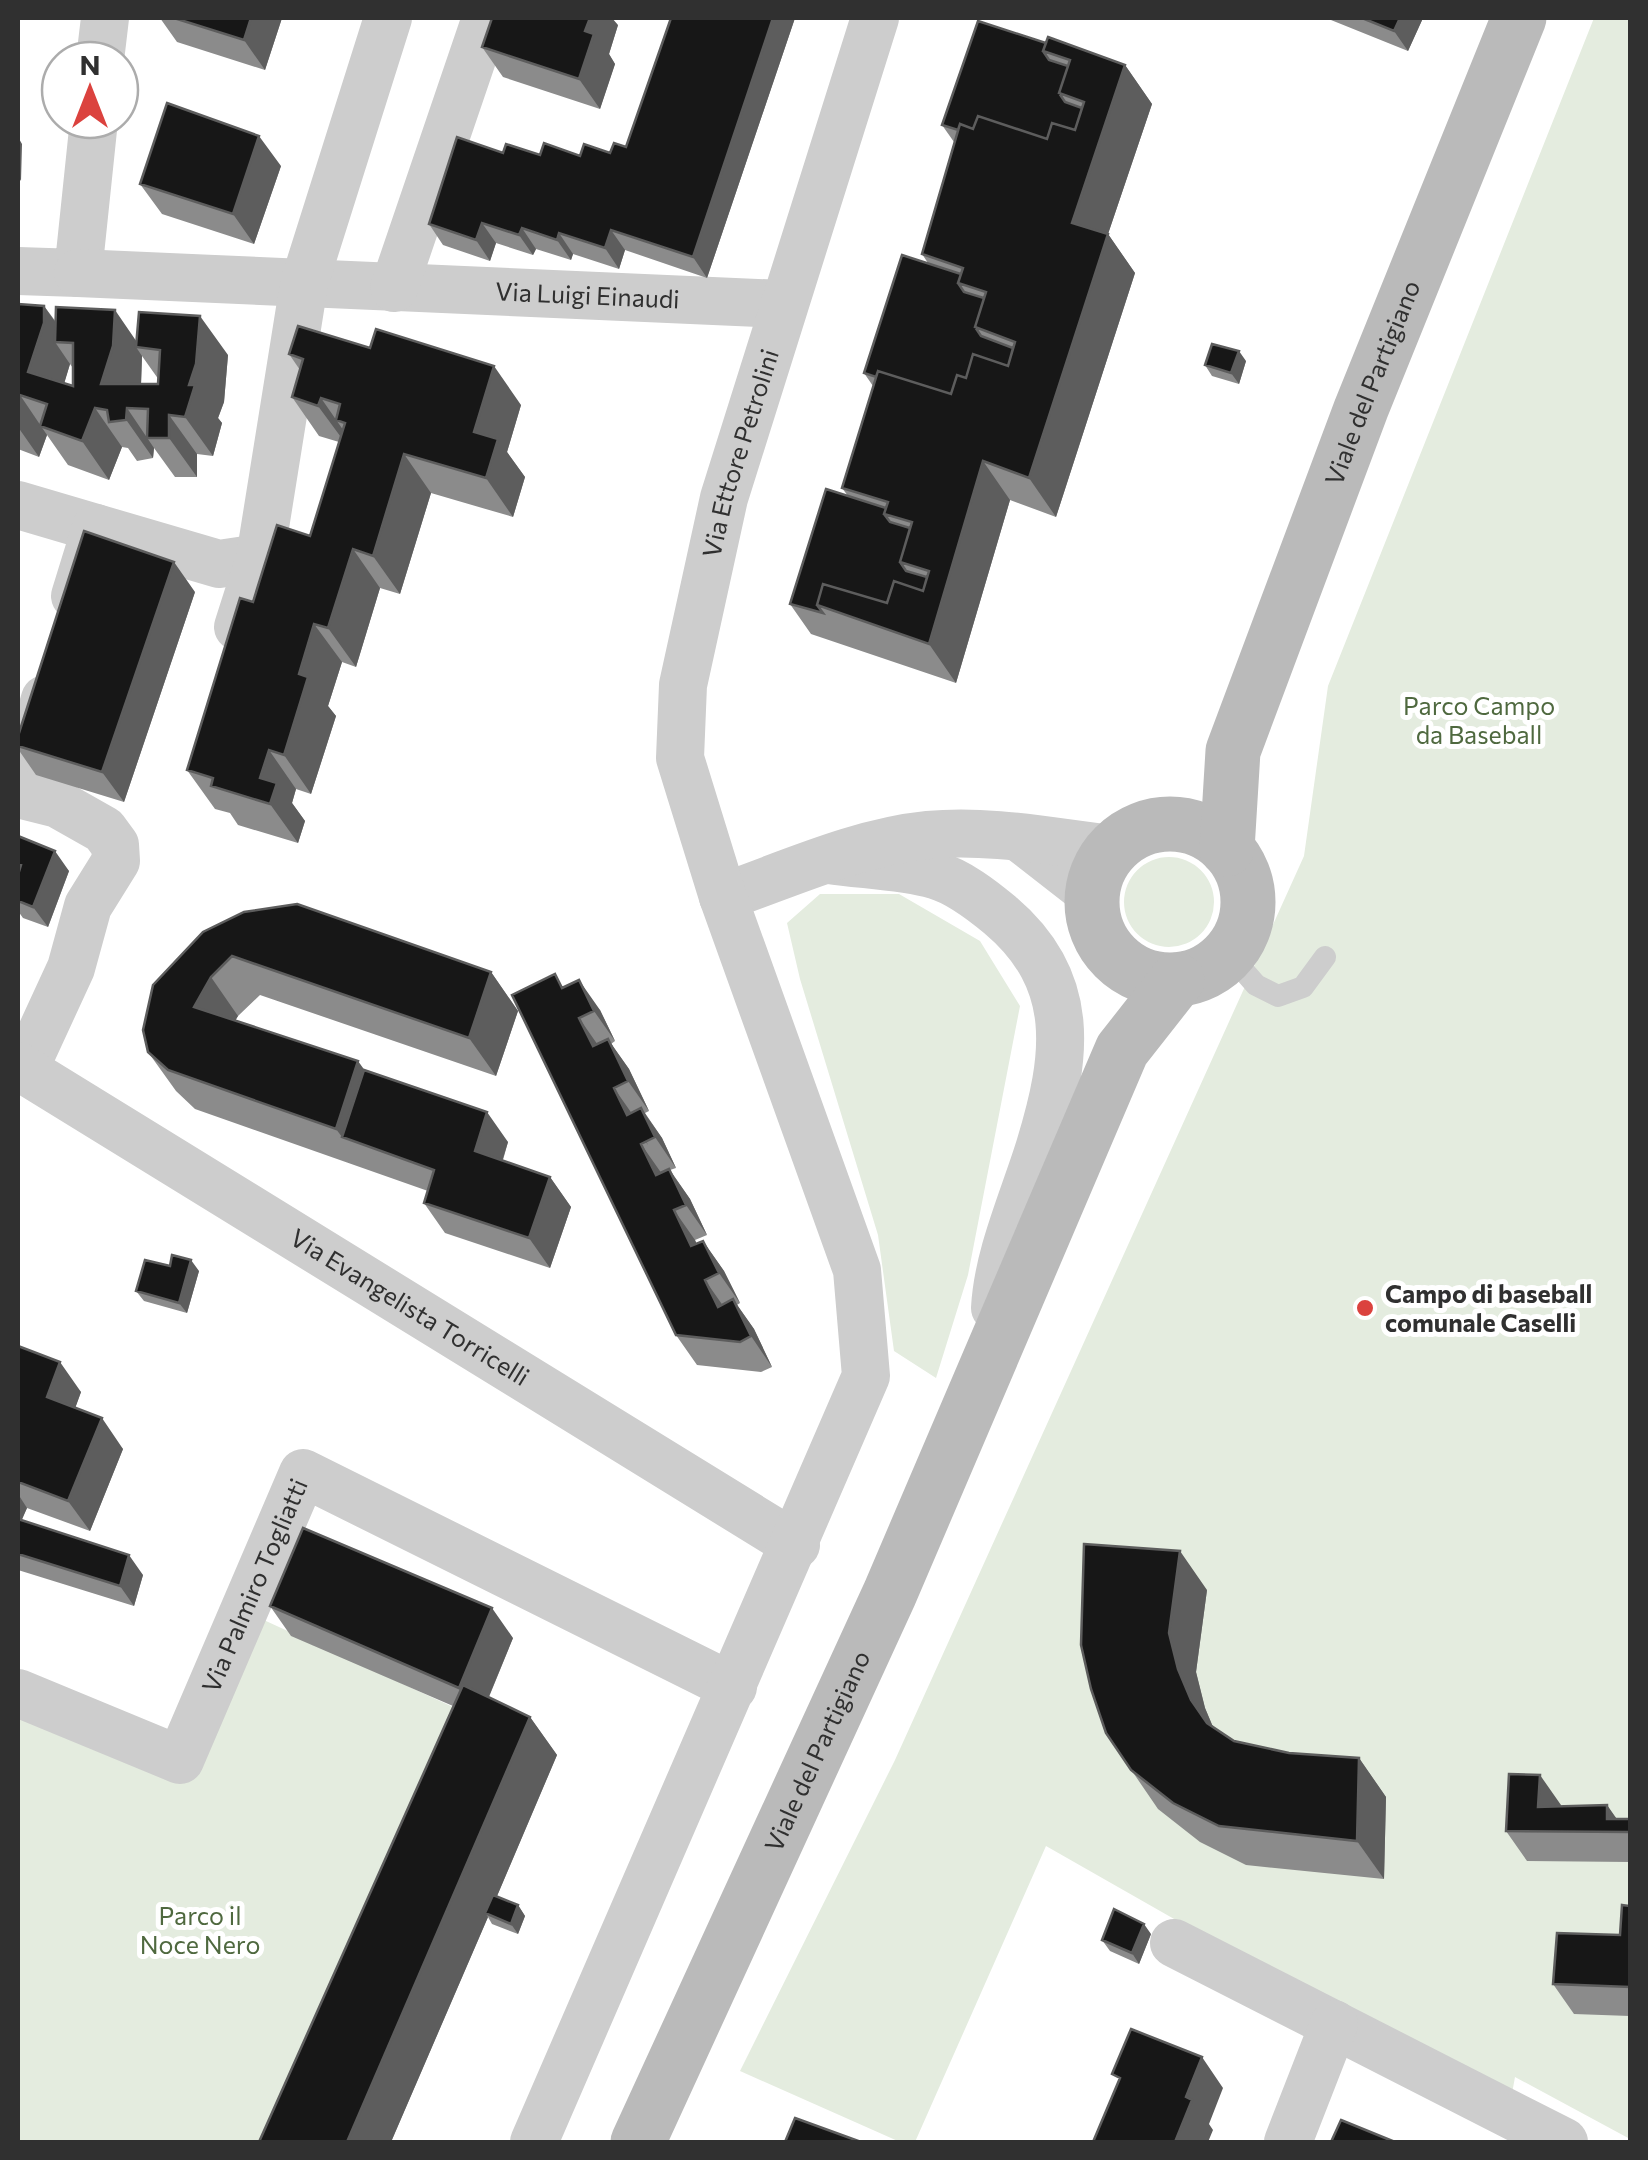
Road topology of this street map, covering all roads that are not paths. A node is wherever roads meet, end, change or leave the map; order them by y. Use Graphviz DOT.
graph roads {
  1 [pos="388,18"];
  2 [pos="486,18"];
  3 [pos="875,18"];
  4 [pos="1520,18"];
  5 [pos="92,140"];
  6 [pos="18,271"];
  7 [pos="78,274"];
  8 [pos="304,284"];
  9 [pos="394,288"];
  10 [pos="782,304"];
  11 [pos="18,504"];
  12 [pos="96,528"];
  13 [pos="260,558"];
  14 [pos="238,627"];
  15 [pos="1233,751"];
  16 [pos="18,793"];
  17 [pos="1169,823"];
  18 [pos="1227,850"];
  19 [pos="829,860"];
  20 [pos="1102,872"];
  21 [pos="723,897"];
  22 [pos="1229,954"];
  23 [pos="1325,957"];
  24 [pos="1124,965"];
  25 [pos="1177,980"];
  26 [pos="1122,1050"];
  27 [pos="21,1068"];
  28 [pos="991,1355"];
  29 [pos="796,1544"];
  30 [pos="734,1688"];
  31 [pos="18,1693"];
  32 [pos="1174,1942"];
  33 [pos="1334,2024"];
  34 [pos="534,2142"];
  35 [pos="638,2142"];
  36 [pos="1288,2142"];
  37 [pos="1564,2142"];
  1 -- 8 [label="street"];
  2 -- 9 [label="street"];
  3 -- 10 [label="street, Via Ettore Petrolini"];
  4 -- 15 [label="main road, Viale del Partigiano"];
  5 -- 7 [label="street"];
  6 -- 7 [label="street, Via Luigi Einaudi"];
  7 -- 8 [label="street, Via Luigi Einaudi"];
  8 -- 9 [label="street, Via Luigi Einaudi"];
  8 -- 13 [label="street"];
  9 -- 10 [label="street, Via Luigi Einaudi"];
  10 -- 21 [label="street, Via Ettore Petrolini"];
  11 -- 12 [label="street"];
  12 -- 13 [label="street"];
  12 -- 16 [label="street"];
  13 -- 14 [label="street"];
  15 -- 17 [label="main road"];
  15 -- 18 [label="main road"];
  16 -- 27 [label="street, Via Evangelista Torricelli"];
  17 -- 18 [label="main road"];
  17 -- 20 [label="main road"];
  18 -- 22 [label="main road"];
  19 -- 20 [label="street"];
  19 -- 21 [label="street"];
  19 -- 28 [label="street, Viale del Partigiano"];
  20 -- 24 [label="main road"];
  21 -- 29 [label="street"];
  22 -- 23 [label="lane"];
  22 -- 25 [label="main road"];
  24 -- 25 [label="main road"];
  24 -- 26 [label="main road"];
  25 -- 26 [label="main road, Viale del Partigiano"];
  26 -- 28 [label="main road, Viale del Partigiano"];
  27 -- 29 [label="street, Via Evangelista Torricelli"];
  28 -- 35 [label="main road, Viale del Partigiano"];
  29 -- 30 [label="street"];
  30 -- 31 [label="street, Via Palmiro Togliatti"];
  30 -- 34 [label="street"];
  32 -- 33 [label="street"];
  33 -- 36 [label="street"];
  33 -- 37 [label="street"];
}
